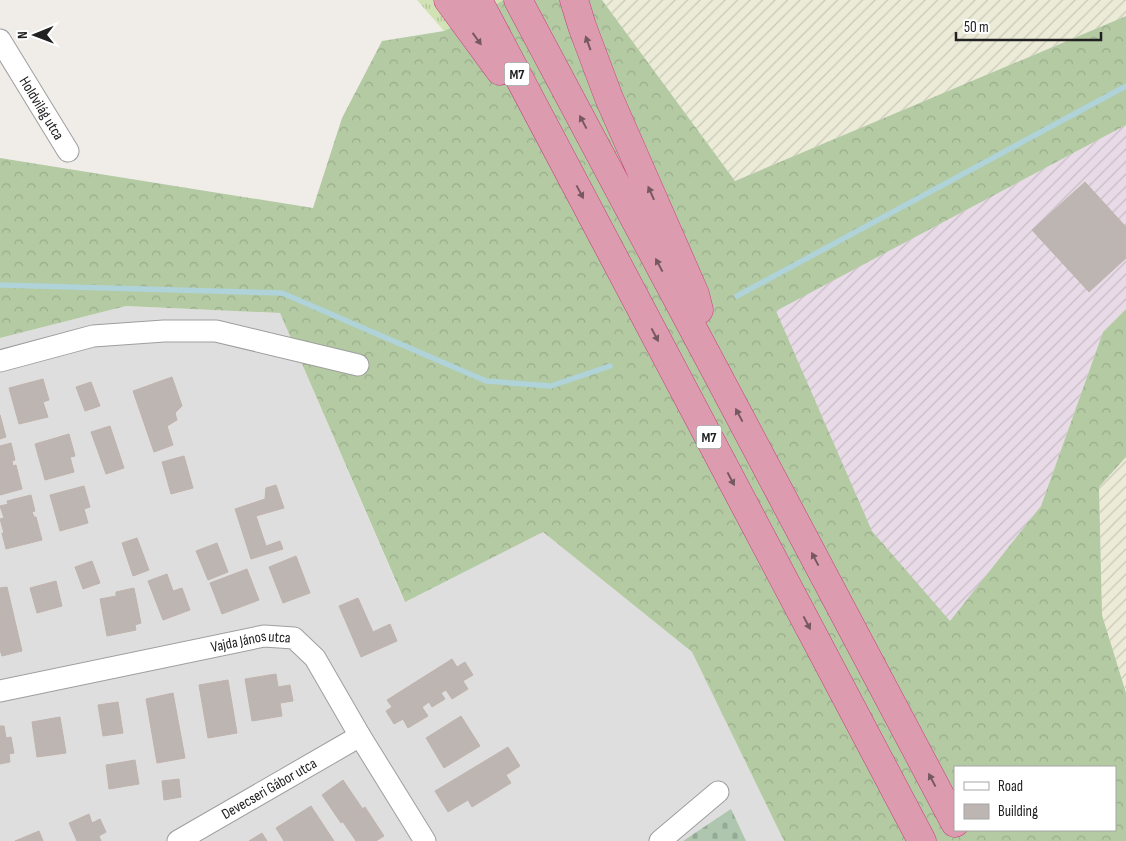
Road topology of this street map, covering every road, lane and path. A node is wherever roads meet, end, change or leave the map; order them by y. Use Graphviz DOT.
graph roads {
  1 [pos="448,0"];
  2 [pos="478,0"];
  3 [pos="518,0"];
  4 [pos="574,0"];
  5 [pos="0,40"];
  6 [pos="557,148"];
  7 [pos="68,151"];
  8 [pos="0,362"];
  9 [pos="358,365"];
  10 [pos="715,370"];
  11 [pos="0,691"];
  12 [pos="360,736"];
  13 [pos="718,792"];
  14 [pos="954,821"];
  15 [pos="178,841"];
  16 [pos="425,841"];
  17 [pos="660,841"];
  18 [pos="922,841"];
  1 -- 6 [label="highway, one-way"];
  2 -- 6 [label="highway, M7"];
  10 -- 3 [label="highway, M7, one-way"];
  10 -- 4 [label="highway, one-way"];
  5 -- 7 [label="street, Holdvilág utca"];
  6 -- 18 [label="highway, M7, one-way"];
  8 -- 9 [label="street"];
  14 -- 10 [label="highway, M7, one-way"];
  11 -- 12 [label="street, Vajda János utca"];
  12 -- 15 [label="street, Devecseri Gábor utca"];
  12 -- 16 [label="street, Vajda János utca"];
  13 -- 17 [label="street"];
}
